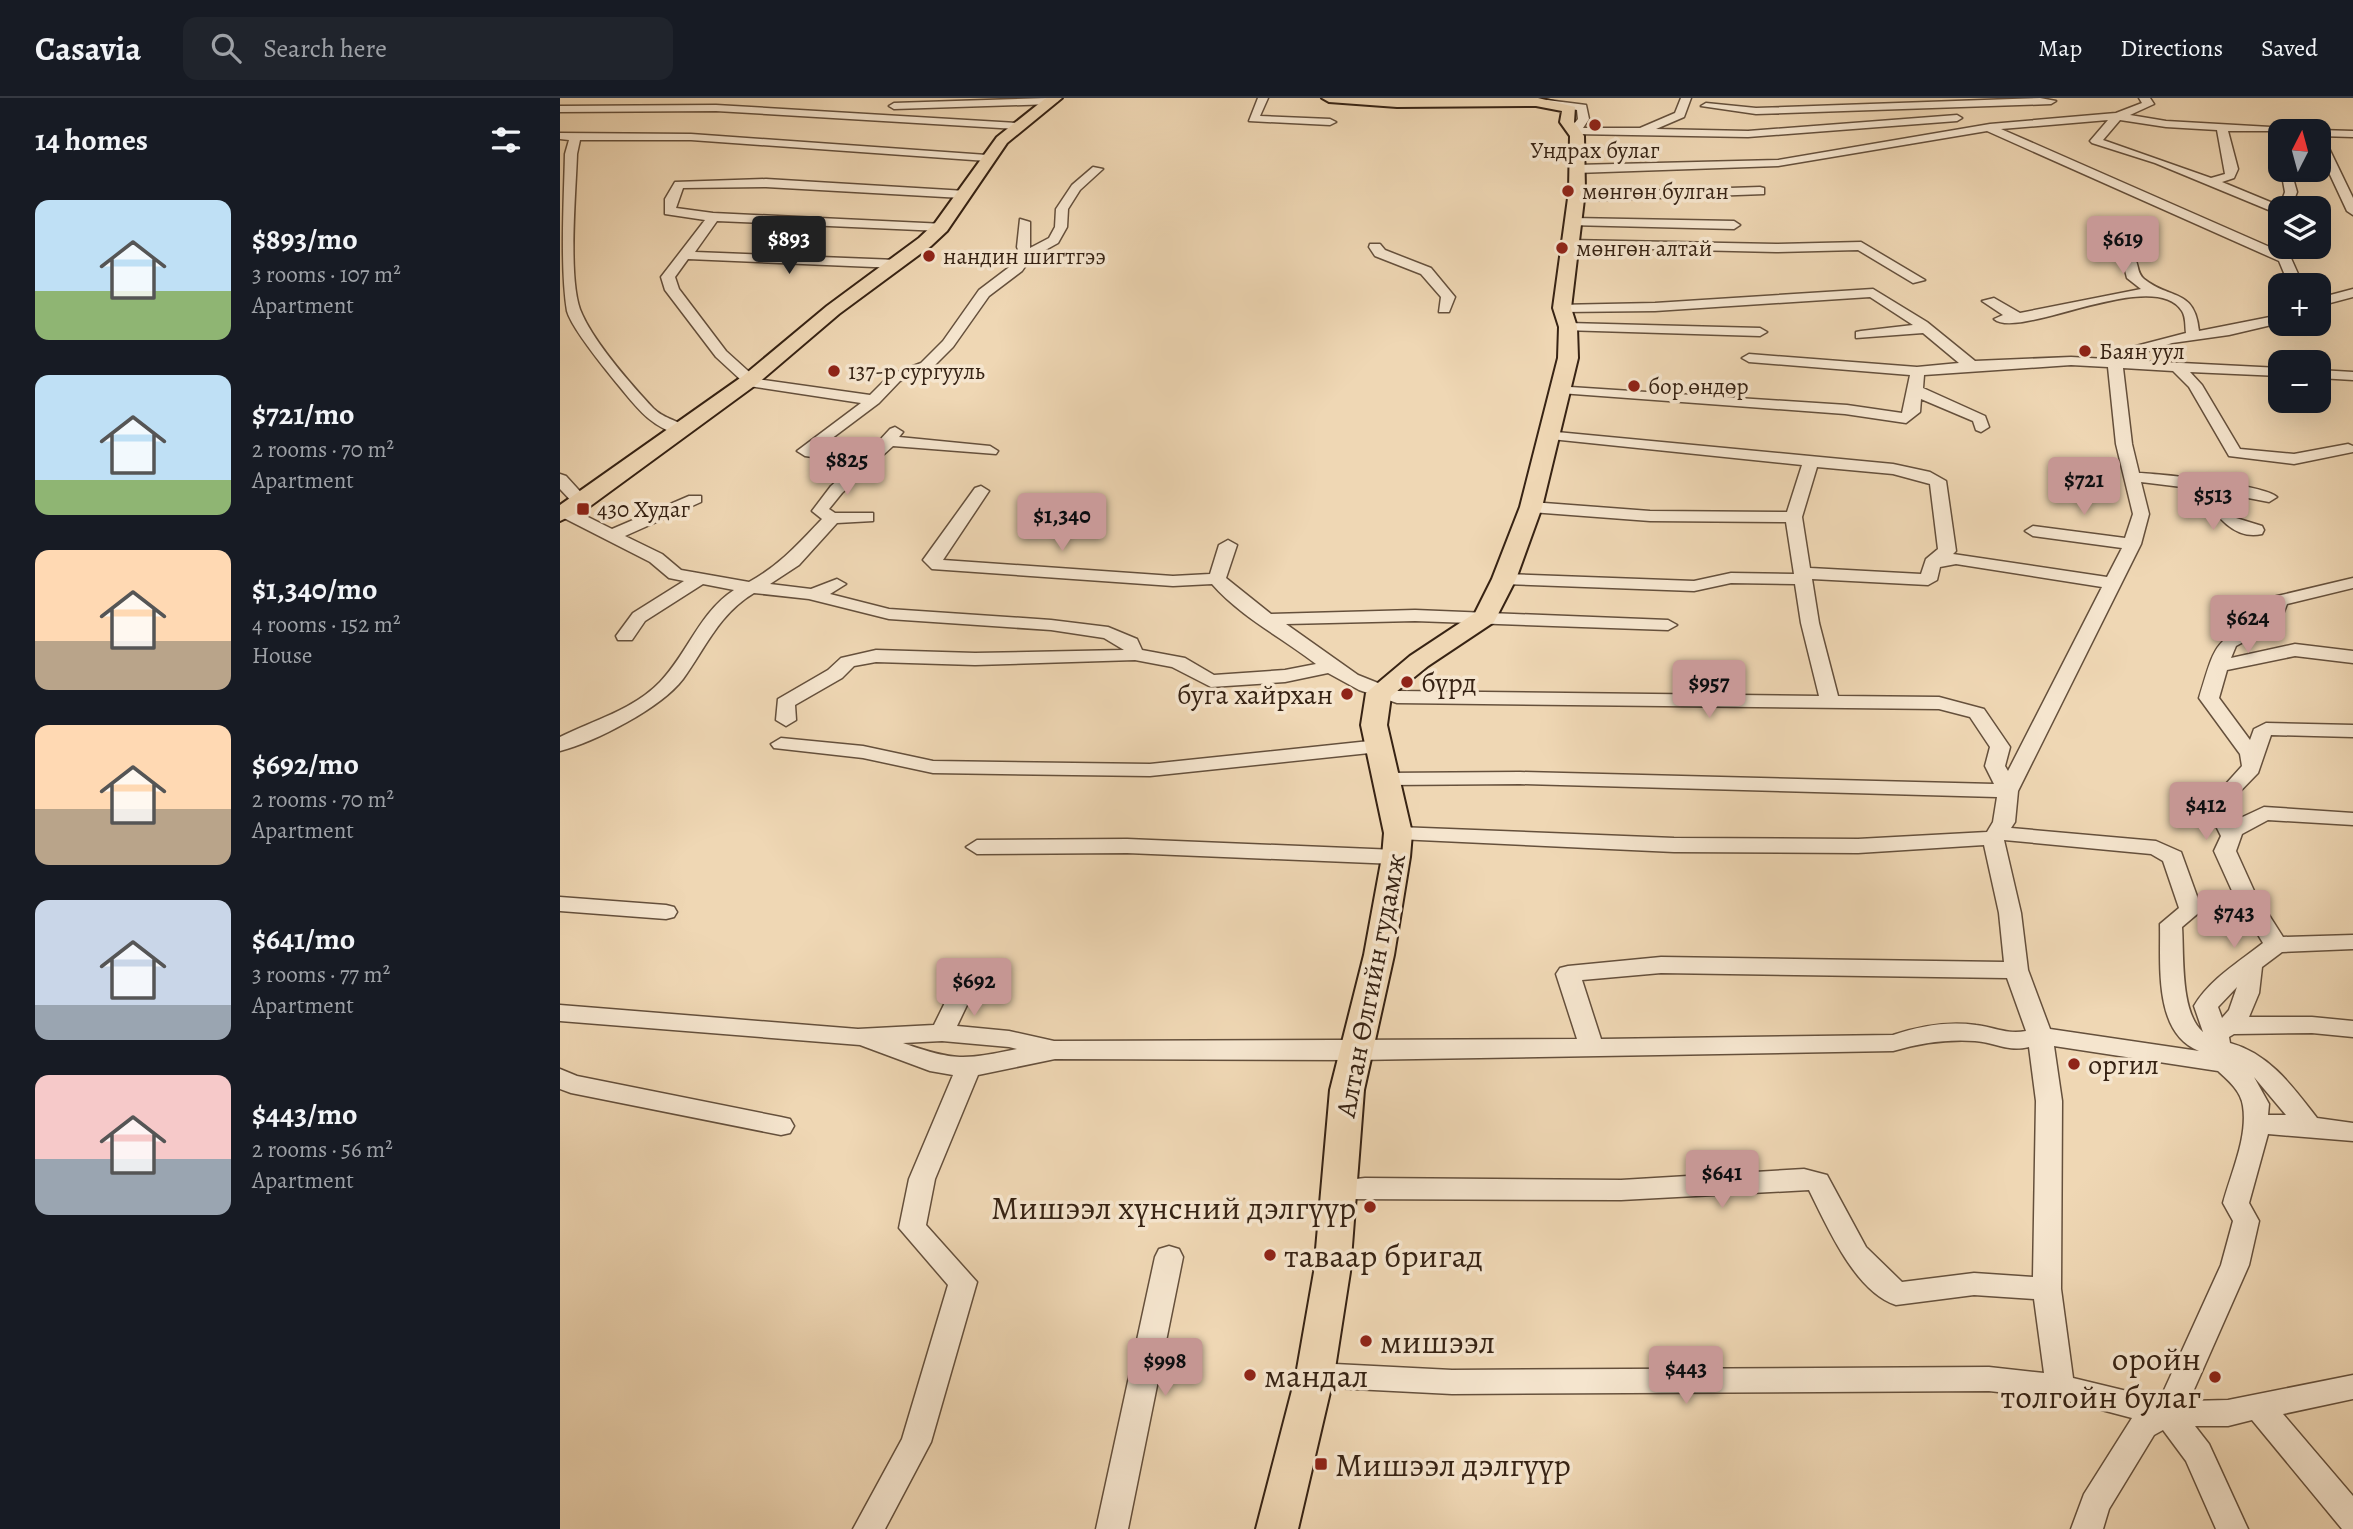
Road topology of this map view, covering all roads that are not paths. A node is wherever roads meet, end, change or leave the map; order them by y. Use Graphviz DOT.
graph roads {
  1 [pos="1263,98"];
  2 [pos="1329,98"];
  3 [pos="1780,98"];
  4 [pos="2144,98"];
  5 [pos="1054,99"];
  6 [pos="2051,101"];
  7 [pos="1686,102"];
  8 [pos="591,103"];
  9 [pos="1547,103"];
  10 [pos="1706,106"];
  11 [pos="866,107"];
  12 [pos="560,109"];
  13 [pos="2117,116"];
  14 [pos="1957,118"];
  15 [pos="1330,122"];
  16 [pos="1017,126"];
  17 [pos="2222,127"];
  18 [pos="1989,129"];
  19 [pos="2268,129"];
  20 [pos="1574,131"];
  21 [pos="1642,131"];
  22 [pos="2331,133"];
  23 [pos="2353,134"];
  24 [pos="560,136"];
  25 [pos="575,137"];
  26 [pos="988,158"];
  27 [pos="2331,166"];
  28 [pos="1097,169"];
  29 [pos="1576,169"];
  30 [pos="2208,182"];
  31 [pos="2339,183"];
  32 [pos="2353,184"];
  33 [pos="1760,191"];
  34 [pos="962,194"];
  35 [pos="2268,204"];
  36 [pos="2351,204"];
  37 [pos="713,217"];
  38 [pos="1573,221"];
  39 [pos="1024,222"];
  40 [pos="1734,225"];
  41 [pos="941,227"];
  42 [pos="2103,241"];
  43 [pos="2268,245"];
  44 [pos="1375,247"];
  45 [pos="683,254"];
  46 [pos="1026,255"];
  47 [pos="897,264"];
  48 [pos="1918,280"];
  49 [pos="2155,293"];
  50 [pos="2353,293"];
  51 [pos="2331,299"];
  52 [pos="1989,301"];
  53 [pos="2331,304"];
  54 [pos="2353,307"];
  55 [pos="1444,309"];
  56 [pos="2018,317"];
  57 [pos="1565,318"];
  58 [pos="2001,319"];
  59 [pos="2268,321"];
  60 [pos="1926,328"];
  61 [pos="1760,332"];
  62 [pos="1861,335"];
  63 [pos="2193,336"];
  64 [pos="1749,358"];
  65 [pos="2113,362"];
  66 [pos="1972,366"];
  67 [pos="2178,367"];
  68 [pos="1917,371"];
  69 [pos="2268,371"];
  70 [pos="902,375"];
  71 [pos="2331,375"];
  72 [pos="2353,376"];
  73 [pos="932,379"];
  74 [pos="748,381"];
  75 [pos="1560,390"];
  76 [pos="1914,390"];
  77 [pos="874,400"];
  78 [pos="1981,427"];
  79 [pos="681,430"];
  80 [pos="1551,434"];
  81 [pos="2348,449"];
  82 [pos="990,451"];
  83 [pos="870,460"];
  84 [pos="1812,461"];
  85 [pos="2133,477"];
  86 [pos="560,479"];
  87 [pos="2204,486"];
  88 [pos="981,491"];
  89 [pos="2269,497"];
  90 [pos="695,499"];
  91 [pos="581,502"];
  92 [pos="1531,507"];
  93 [pos="562,513"];
  94 [pos="867,517"];
  95 [pos="1794,517"];
  96 [pos="832,518"];
  97 [pos="2256,530"];
  98 [pos="2033,531"];
  99 [pos="611,536"];
  100 [pos="2132,544"];
  101 [pos="1228,545"];
  102 [pos="1932,563"];
  103 [pos="1803,576"];
  104 [pos="701,578"];
  105 [pos="1217,579"];
  106 [pos="1504,579"];
  107 [pos="2352,582"];
  108 [pos="2110,583"];
  109 [pos="837,584"];
  110 [pos="754,588"];
  111 [pos="813,595"];
  112 [pos="1485,617"];
  113 [pos="1264,620"];
  114 [pos="1668,625"];
  115 [pos="625,636"];
  116 [pos="1135,654"];
  117 [pos="2353,657"];
  118 [pos="2221,666"];
  119 [pos="1328,667"];
  120 [pos="1378,693"];
  121 [pos="1830,701"];
  122 [pos="786,720"];
  123 [pos="2353,731"];
  124 [pos="781,744"];
  125 [pos="560,745"];
  126 [pos="1379,746"];
  127 [pos="2251,765"];
  128 [pos="1386,779"];
  129 [pos="2008,791"];
  130 [pos="2353,819"];
  131 [pos="2230,832"];
  132 [pos="1995,835"];
  133 [pos="1397,845"];
  134 [pos="977,846"];
  135 [pos="560,904"];
  136 [pos="666,912"];
  137 [pos="2353,942"];
  138 [pos="2276,946"];
  139 [pos="2016,970"];
  140 [pos="965,984"];
  141 [pos="563,1019"];
  142 [pos="2353,1029"];
  143 [pos="942,1033"];
  144 [pos="2040,1036"];
  145 [pos="858,1037"];
  146 [pos="2223,1042"];
  147 [pos="1592,1049"];
  148 [pos="1054,1050"];
  149 [pos="1354,1051"];
  150 [pos="968,1068"];
  151 [pos="560,1078"];
  152 [pos="2256,1125"];
  153 [pos="781,1126"];
  154 [pos="2310,1128"];
  155 [pos="2353,1132"];
  156 [pos="1337,1189"];
  157 [pos="1169,1256"];
  158 [pos="2046,1289"];
  159 [pos="1315,1376"];
  160 [pos="2060,1387"];
  161 [pos="2353,1387"];
  162 [pos="2259,1406"];
  163 [pos="2168,1414"];
  164 [pos="2353,1519"];
  165 [pos="870,1529"];
  166 [pos="1112,1529"];
  167 [pos="1278,1529"];
  168 [pos="2087,1529"];
  169 [pos="2232,1529"];
  1 -- 15 [label="street"];
  2 -- 9 [label="main road"];
  3 -- 10 [label="street"];
  4 -- 13 [label="street"];
  5 -- 11 [label="street"];
  5 -- 16 [label="main road"];
  6 -- 10 [label="street"];
  7 -- 10 [label="street"];
  7 -- 21 [label="street"];
  8 -- 12 [label="street"];
  8 -- 16 [label="street"];
  8 -- 24 [label="street"];
  9 -- 20 [label="main road"];
  9 -- 20 [label="street"];
  13 -- 17 [label="street"];
  13 -- 18 [label="street"];
  13 -- 30 [label="street"];
  14 -- 21 [label="street"];
  16 -- 26 [label="main road"];
  17 -- 19 [label="street"];
  17 -- 30 [label="street"];
  18 -- 29 [label="street"];
  18 -- 43 [label="street"];
  20 -- 21 [label="street"];
  20 -- 29 [label="main road"];
  22 -- 23 [label="street"];
  24 -- 25 [label="street"];
  25 -- 26 [label="street"];
  25 -- 79 [label="street"];
  26 -- 34 [label="main road"];
  27 -- 31 [label="street"];
  28 -- 46 [label="street"];
  29 -- 38 [label="main road"];
  30 -- 35 [label="street"];
  31 -- 32 [label="street"];
  31 -- 36 [label="street"];
  33 -- 38 [label="street"];
  34 -- 37 [label="street"];
  34 -- 41 [label="main road"];
  37 -- 41 [label="street"];
  37 -- 45 [label="street"];
  38 -- 40 [label="street"];
  38 -- 48 [label="street"];
  38 -- 57 [label="main road"];
  39 -- 46 [label="street"];
  41 -- 47 [label="main road"];
  42 -- 49 [label="street"];
  44 -- 55 [label="street"];
  45 -- 47 [label="street"];
  45 -- 74 [label="street"];
  46 -- 70 [label="street"];
  47 -- 74 [label="main road"];
  49 -- 56 [label="street"];
  49 -- 63 [label="street"];
  50 -- 51 [label="street"];
  52 -- 56 [label="street"];
  53 -- 54 [label="street"];
  56 -- 58 [label="street"];
  57 -- 60 [label="street"];
  57 -- 61 [label="street"];
  57 -- 75 [label="main road"];
  59 -- 63 [label="street"];
  60 -- 62 [label="street"];
  60 -- 66 [label="street"];
  63 -- 65 [label="street"];
  64 -- 68 [label="street"];
  65 -- 66 [label="street"];
  65 -- 67 [label="street"];
  65 -- 85 [label="street"];
  66 -- 68 [label="street"];
  67 -- 69 [label="street"];
  67 -- 81 [label="street"];
  68 -- 76 [label="street"];
  70 -- 73 [label="street"];
  70 -- 77 [label="street"];
  71 -- 72 [label="street"];
  74 -- 77 [label="street"];
  74 -- 79 [label="main road"];
  75 -- 76 [label="street"];
  75 -- 80 [label="main road"];
  76 -- 78 [label="street"];
  77 -- 83 [label="street"];
  79 -- 91 [label="main road"];
  80 -- 84 [label="street"];
  80 -- 92 [label="main road"];
  82 -- 83 [label="street"];
  83 -- 96 [label="street"];
  84 -- 95 [label="street"];
  84 -- 102 [label="street"];
  85 -- 87 [label="street"];
  85 -- 100 [label="street"];
  86 -- 91 [label="street"];
  87 -- 89 [label="street"];
  87 -- 97 [label="street"];
  88 -- 105 [label="street"];
  90 -- 99 [label="street"];
  91 -- 93 [label="main road"];
  92 -- 95 [label="street"];
  92 -- 106 [label="main road"];
  93 -- 99 [label="street"];
  94 -- 96 [label="street"];
  95 -- 103 [label="street"];
  96 -- 110 [label="street"];
  98 -- 100 [label="street"];
  99 -- 104 [label="street"];
  100 -- 108 [label="street"];
  101 -- 105 [label="street"];
  102 -- 103 [label="street"];
  102 -- 108 [label="street"];
  103 -- 106 [label="street"];
  103 -- 121 [label="street"];
  104 -- 110 [label="street"];
  104 -- 115 [label="street"];
  105 -- 113 [label="street"];
  106 -- 112 [label="main road"];
  107 -- 118 [label="street"];
  108 -- 129 [label="street"];
  109 -- 111 [label="street"];
  110 -- 111 [label="street"];
  110 -- 125 [label="street"];
  111 -- 116 [label="street"];
  112 -- 113 [label="street"];
  112 -- 114 [label="street"];
  112 -- 120 [label="main road"];
  113 -- 119 [label="street"];
  116 -- 119 [label="street"];
  116 -- 122 [label="street"];
  117 -- 118 [label="street"];
  118 -- 127 [label="street"];
  119 -- 120 [label="street"];
  120 -- 121 [label="street"];
  120 -- 126 [label="main road, Алтан Өлгийн гудамж"];
  121 -- 129 [label="street"];
  123 -- 127 [label="street"];
  124 -- 126 [label="street"];
  126 -- 128 [label="main road, Алтан Өлгийн гудамж"];
  127 -- 131 [label="street"];
  128 -- 129 [label="street"];
  128 -- 133 [label="main road, Алтан Өлгийн гудамж"];
  129 -- 132 [label="street"];
  130 -- 131 [label="street"];
  131 -- 138 [label="street"];
  132 -- 133 [label="street"];
  132 -- 139 [label="street"];
  132 -- 146 [label="street"];
  133 -- 134 [label="street"];
  133 -- 149 [label="main road, Алтан Өлгийн гудамж"];
  135 -- 136 [label="street"];
  137 -- 138 [label="street"];
  138 -- 146 [label="street"];
  139 -- 144 [label="street"];
  139 -- 147 [label="street"];
  140 -- 143 [label="street"];
  141 -- 145 [label="street"];
  142 -- 146 [label="street"];
  143 -- 145 [label="street"];
  143 -- 148 [label="street"];
  144 -- 146 [label="street"];
  144 -- 147 [label="street"];
  144 -- 158 [label="street"];
  145 -- 150 [label="street"];
  146 -- 152 [label="street"];
  146 -- 154 [label="street"];
  147 -- 149 [label="street"];
  148 -- 149 [label="street"];
  148 -- 150 [label="street"];
  149 -- 156 [label="main road, Алтан Өлгийн гудамж"];
  150 -- 165 [label="street"];
  151 -- 153 [label="street"];
  152 -- 154 [label="street"];
  152 -- 163 [label="street"];
  154 -- 155 [label="street"];
  156 -- 158 [label="street"];
  156 -- 159 [label="main road, Алтан Өлгийн гудамж"];
  157 -- 166 [label="street"];
  158 -- 160 [label="street"];
  159 -- 160 [label="street"];
  159 -- 167 [label="main road, Алтан Өлгийн гудамж"];
  160 -- 163 [label="street"];
  161 -- 162 [label="street"];
  162 -- 163 [label="street"];
  162 -- 164 [label="street"];
  163 -- 168 [label="street"];
  163 -- 169 [label="street"];
}
